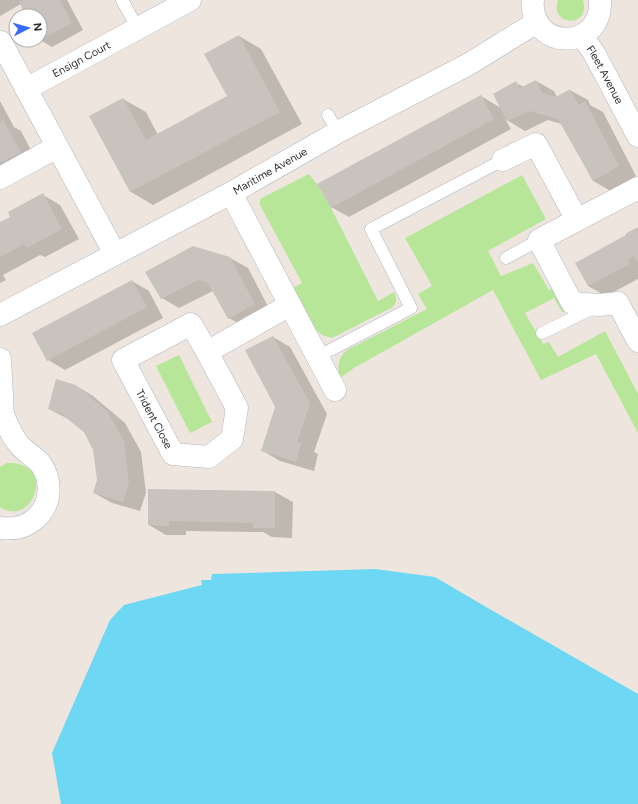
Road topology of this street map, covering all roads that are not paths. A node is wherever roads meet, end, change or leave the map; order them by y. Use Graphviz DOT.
graph roads {
  1 [pos="122,0"];
  2 [pos="190,0"];
  3 [pos="533,0"];
  4 [pos="600,0"];
  5 [pos="537,22"];
  6 [pos="138,29"];
  7 [pos="582,36"];
  8 [pos="1,42"];
  9 [pos="26,89"];
  10 [pos="638,136"];
  11 [pos="57,147"];
  12 [pos="503,160"];
  13 [pos="0,178"];
  14 [pos="638,188"];
  15 [pos="231,193"];
  16 [pos="577,220"];
  17 [pos="539,240"];
  18 [pos="115,254"];
  19 [pos="506,258"];
  20 [pos="290,305"];
  21 [pos="599,305"];
  22 [pos="0,315"];
  23 [pos="542,333"];
  24 [pos="638,341"];
  25 [pos="207,352"];
  26 [pos="317,357"];
  27 [pos="0,358"];
  28 [pos="335,390"];
  29 [pos="1,418"];
  30 [pos="0,528"];
  1 -- 6 [label="lane"];
  2 -- 6 [label="street, Ensign Court"];
  3 -- 5 [label="street"];
  4 -- 7 [label="street"];
  5 -- 7 [label="street"];
  5 -- 15 [label="street, Maritime Avenue"];
  6 -- 9 [label="street, Ensign Court"];
  7 -- 10 [label="street, Fleet Avenue"];
  8 -- 9 [label="street"];
  9 -- 11 [label="street"];
  11 -- 13 [label="street"];
  11 -- 18 [label="street"];
  12 -- 16 [label="street"];
  12 -- 26 [label="lane"];
  14 -- 16 [label="street"];
  15 -- 18 [label="street, Maritime Avenue"];
  15 -- 20 [label="street"];
  16 -- 17 [label="street"];
  17 -- 19 [label="lane"];
  17 -- 21 [label="street"];
  18 -- 22 [label="street, Maritime Avenue"];
  20 -- 25 [label="street"];
  20 -- 26 [label="street"];
  21 -- 23 [label="lane"];
  21 -- 24 [label="street"];
  25 -- 25 [label="street, Trident Close"];
  26 -- 28 [label="street"];
  27 -- 29 [label="street"];
  29 -- 30 [label="street"];
}
